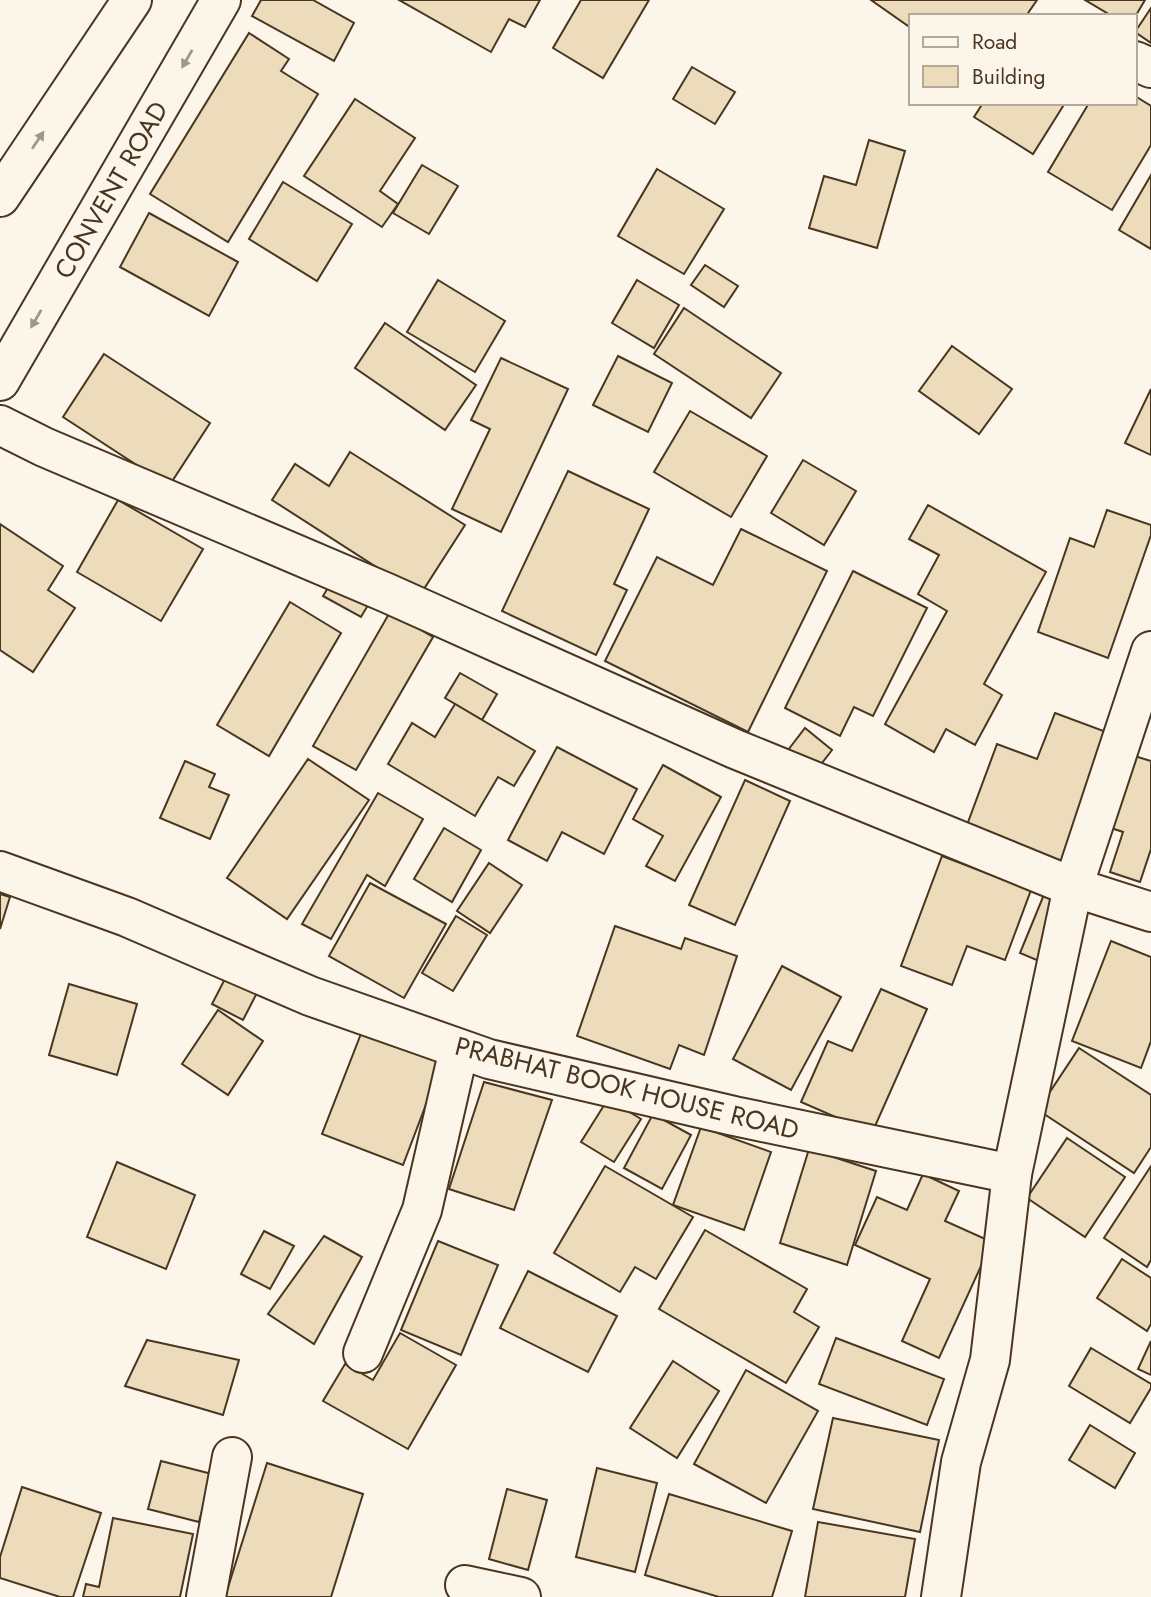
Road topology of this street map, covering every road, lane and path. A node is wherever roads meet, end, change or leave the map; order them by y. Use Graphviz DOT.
graph roads {
  1 [pos="132,0"];
  2 [pos="221,0"];
  3 [pos="0,197"];
  4 [pos="0,381"];
  5 [pos="0,425"];
  6 [pos="1151,651"];
  7 [pos="0,871"];
  8 [pos="1073,887"];
  9 [pos="1151,912"];
  10 [pos="459,1049"];
  11 [pos="1012,1174"];
  12 [pos="363,1353"];
  13 [pos="232,1457"];
  14 [pos="465,1585"];
  15 [pos="206,1597"];
  16 [pos="521,1597"];
  17 [pos="940,1597"];
  3 -- 1 [label="street, one-way"];
  2 -- 4 [label="street, CONVENT ROAD, one-way"];
  5 -- 8 [label="street"];
  6 -- 8 [label="street"];
  7 -- 10 [label="street, PRABHAT BOOK HOUSE ROAD"];
  8 -- 9 [label="street"];
  8 -- 11 [label="street"];
  10 -- 11 [label="street, PRABHAT BOOK HOUSE ROAD"];
  10 -- 12 [label="street"];
  11 -- 17 [label="street"];
  13 -- 15 [label="street"];
  14 -- 16 [label="street"];
}
